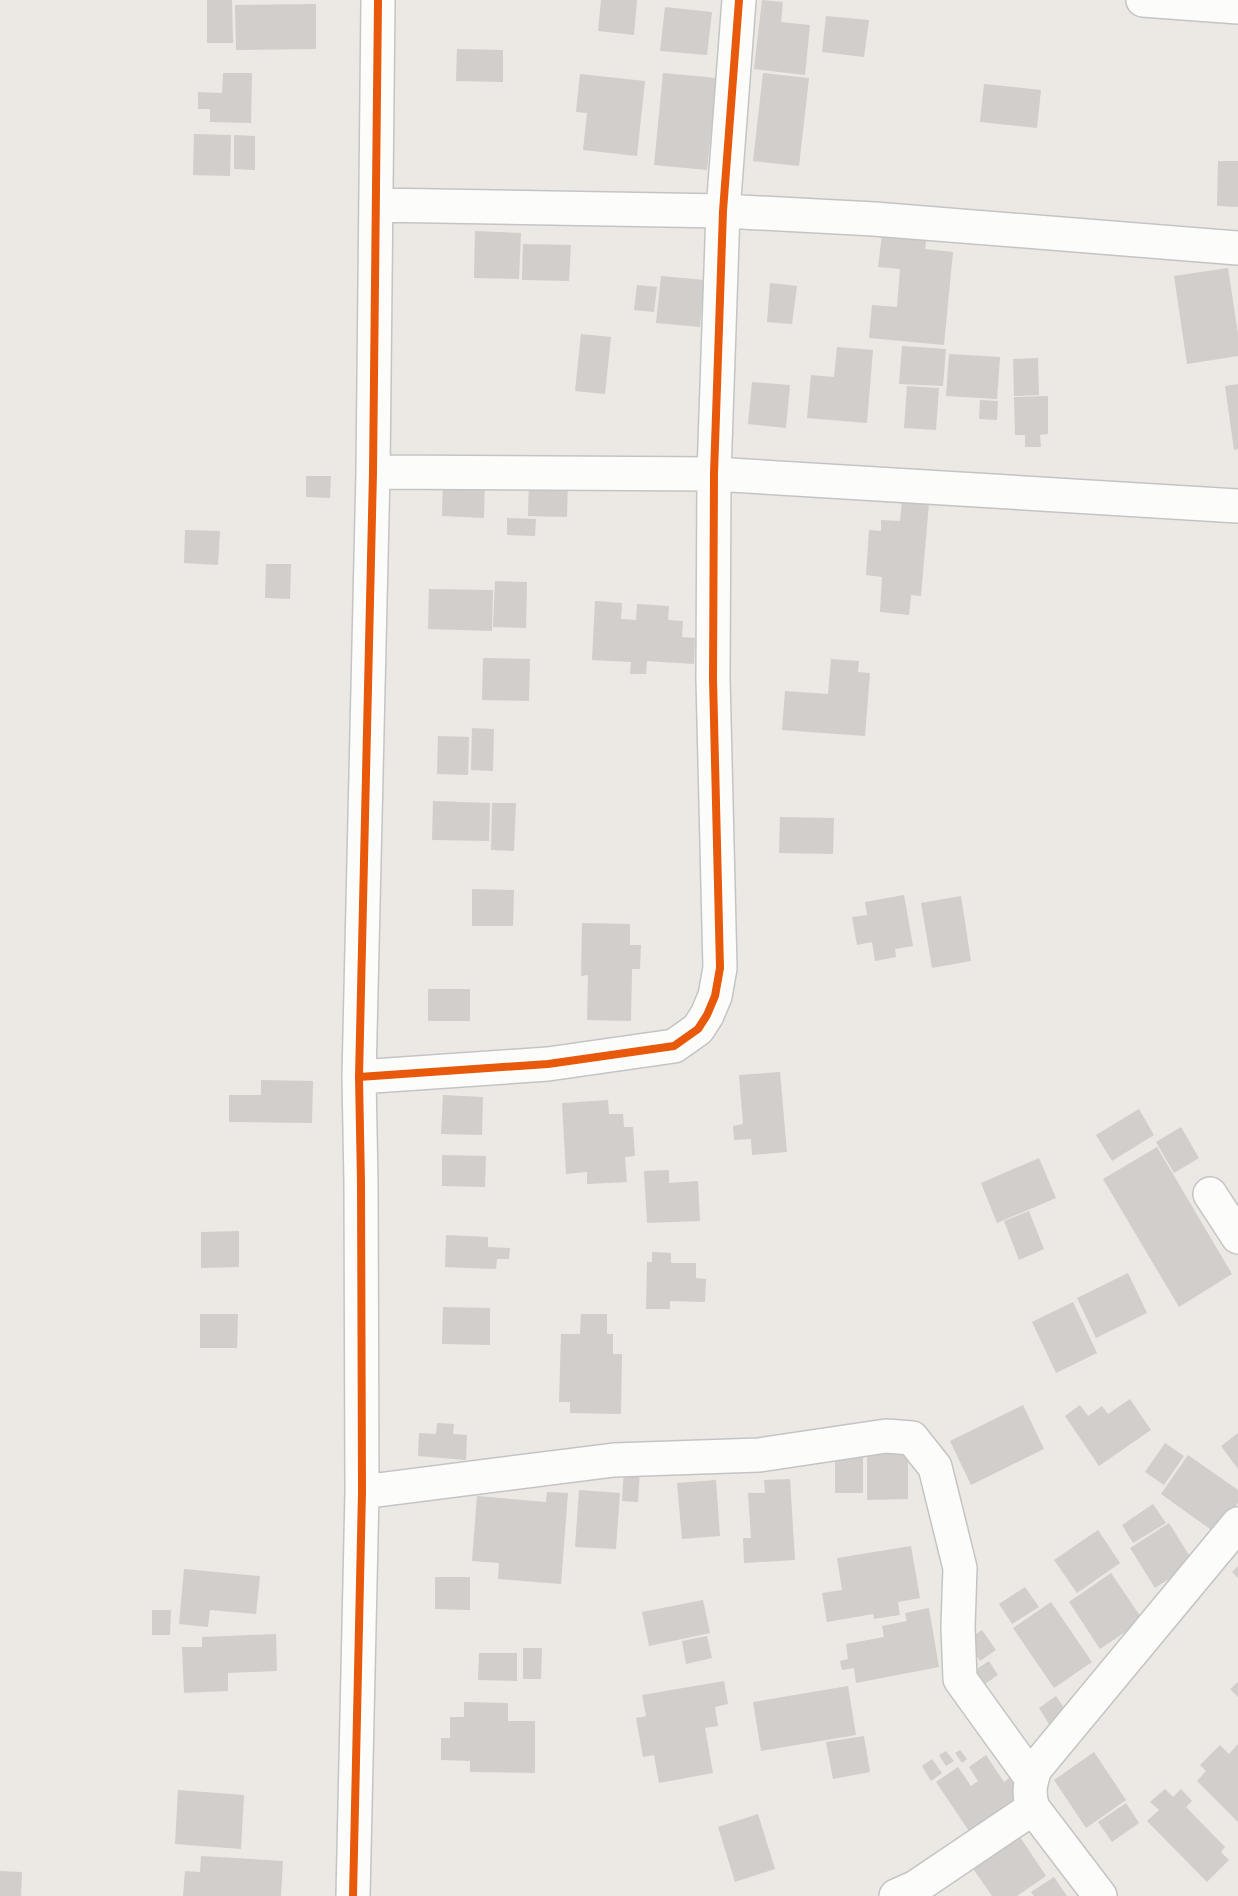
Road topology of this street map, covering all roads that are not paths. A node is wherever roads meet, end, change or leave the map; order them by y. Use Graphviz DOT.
graph roads {
  1 [pos="378,0"];
  2 [pos="739,0"];
  3 [pos="1143,0"];
  4 [pos="1238,7"];
  5 [pos="376,206"];
  6 [pos="723,212"];
  7 [pos="1238,248"];
  8 [pos="373,472"];
  9 [pos="714,474"];
  10 [pos="1238,506"];
  11 [pos="359,1077"];
  12 [pos="1210,1194"];
  13 [pos="1238,1237"];
  14 [pos="362,1492"];
  15 [pos="1238,1524"];
  16 [pos="1032,1793"];
  17 [pos="353,1896"];
  18 [pos="896,1896"];
  19 [pos="1100,1896"];
  1 -- 5 [label="street"];
  2 -- 6 [label="street"];
  3 -- 4 [label="street"];
  5 -- 6 [label="street"];
  5 -- 8 [label="street"];
  6 -- 7 [label="street"];
  6 -- 9 [label="street"];
  8 -- 9 [label="street"];
  8 -- 11 [label="street"];
  9 -- 10 [label="street"];
  9 -- 11 [label="street"];
  11 -- 14 [label="street"];
  12 -- 13 [label="street"];
  14 -- 16 [label="street"];
  14 -- 17 [label="street"];
  15 -- 16 [label="street"];
  16 -- 18 [label="street"];
  16 -- 19 [label="street"];
}
